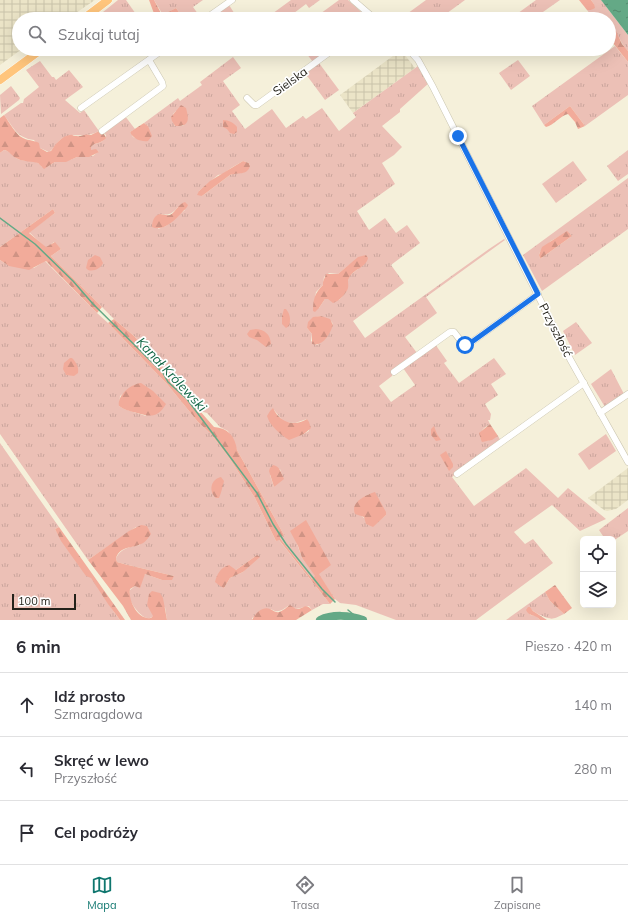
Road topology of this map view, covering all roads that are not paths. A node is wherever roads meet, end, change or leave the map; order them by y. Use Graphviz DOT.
graph roads {
  1 [pos="108,0"];
  2 [pos="232,0"];
  3 [pos="353,0"];
  4 [pos="92,12"];
  5 [pos="215,12"];
  6 [pos="367,12"];
  7 [pos="33,56"];
  8 [pos="154,56"];
  9 [pos="324,56"];
  10 [pos="414,56"];
  11 [pos="149,60"];
  12 [pos="0,80"];
  13 [pos="247,98"];
  14 [pos="81,108"];
  15 [pos="102,131"];
  16 [pos="538,294"];
  17 [pos="394,372"];
  18 [pos="584,383"];
  19 [pos="628,394"];
  20 [pos="600,413"];
  21 [pos="628,462"];
  22 [pos="457,474"];
  1 -- 4 [label="main road"];
  2 -- 5 [label="street"];
  3 -- 6 [label="street"];
  7 -- 12 [label="main road"];
  8 -- 11 [label="street"];
  9 -- 13 [label="street, Sielska"];
  10 -- 16 [label="street, Przyszłość"];
  11 -- 14 [label="street"];
  11 -- 15 [label="street"];
  16 -- 17 [label="street"];
  16 -- 18 [label="street, Przyszłość"];
  18 -- 20 [label="street, Przyszłość"];
  18 -- 22 [label="street"];
  19 -- 20 [label="street"];
  20 -- 21 [label="street, Przyszłość"];
}
